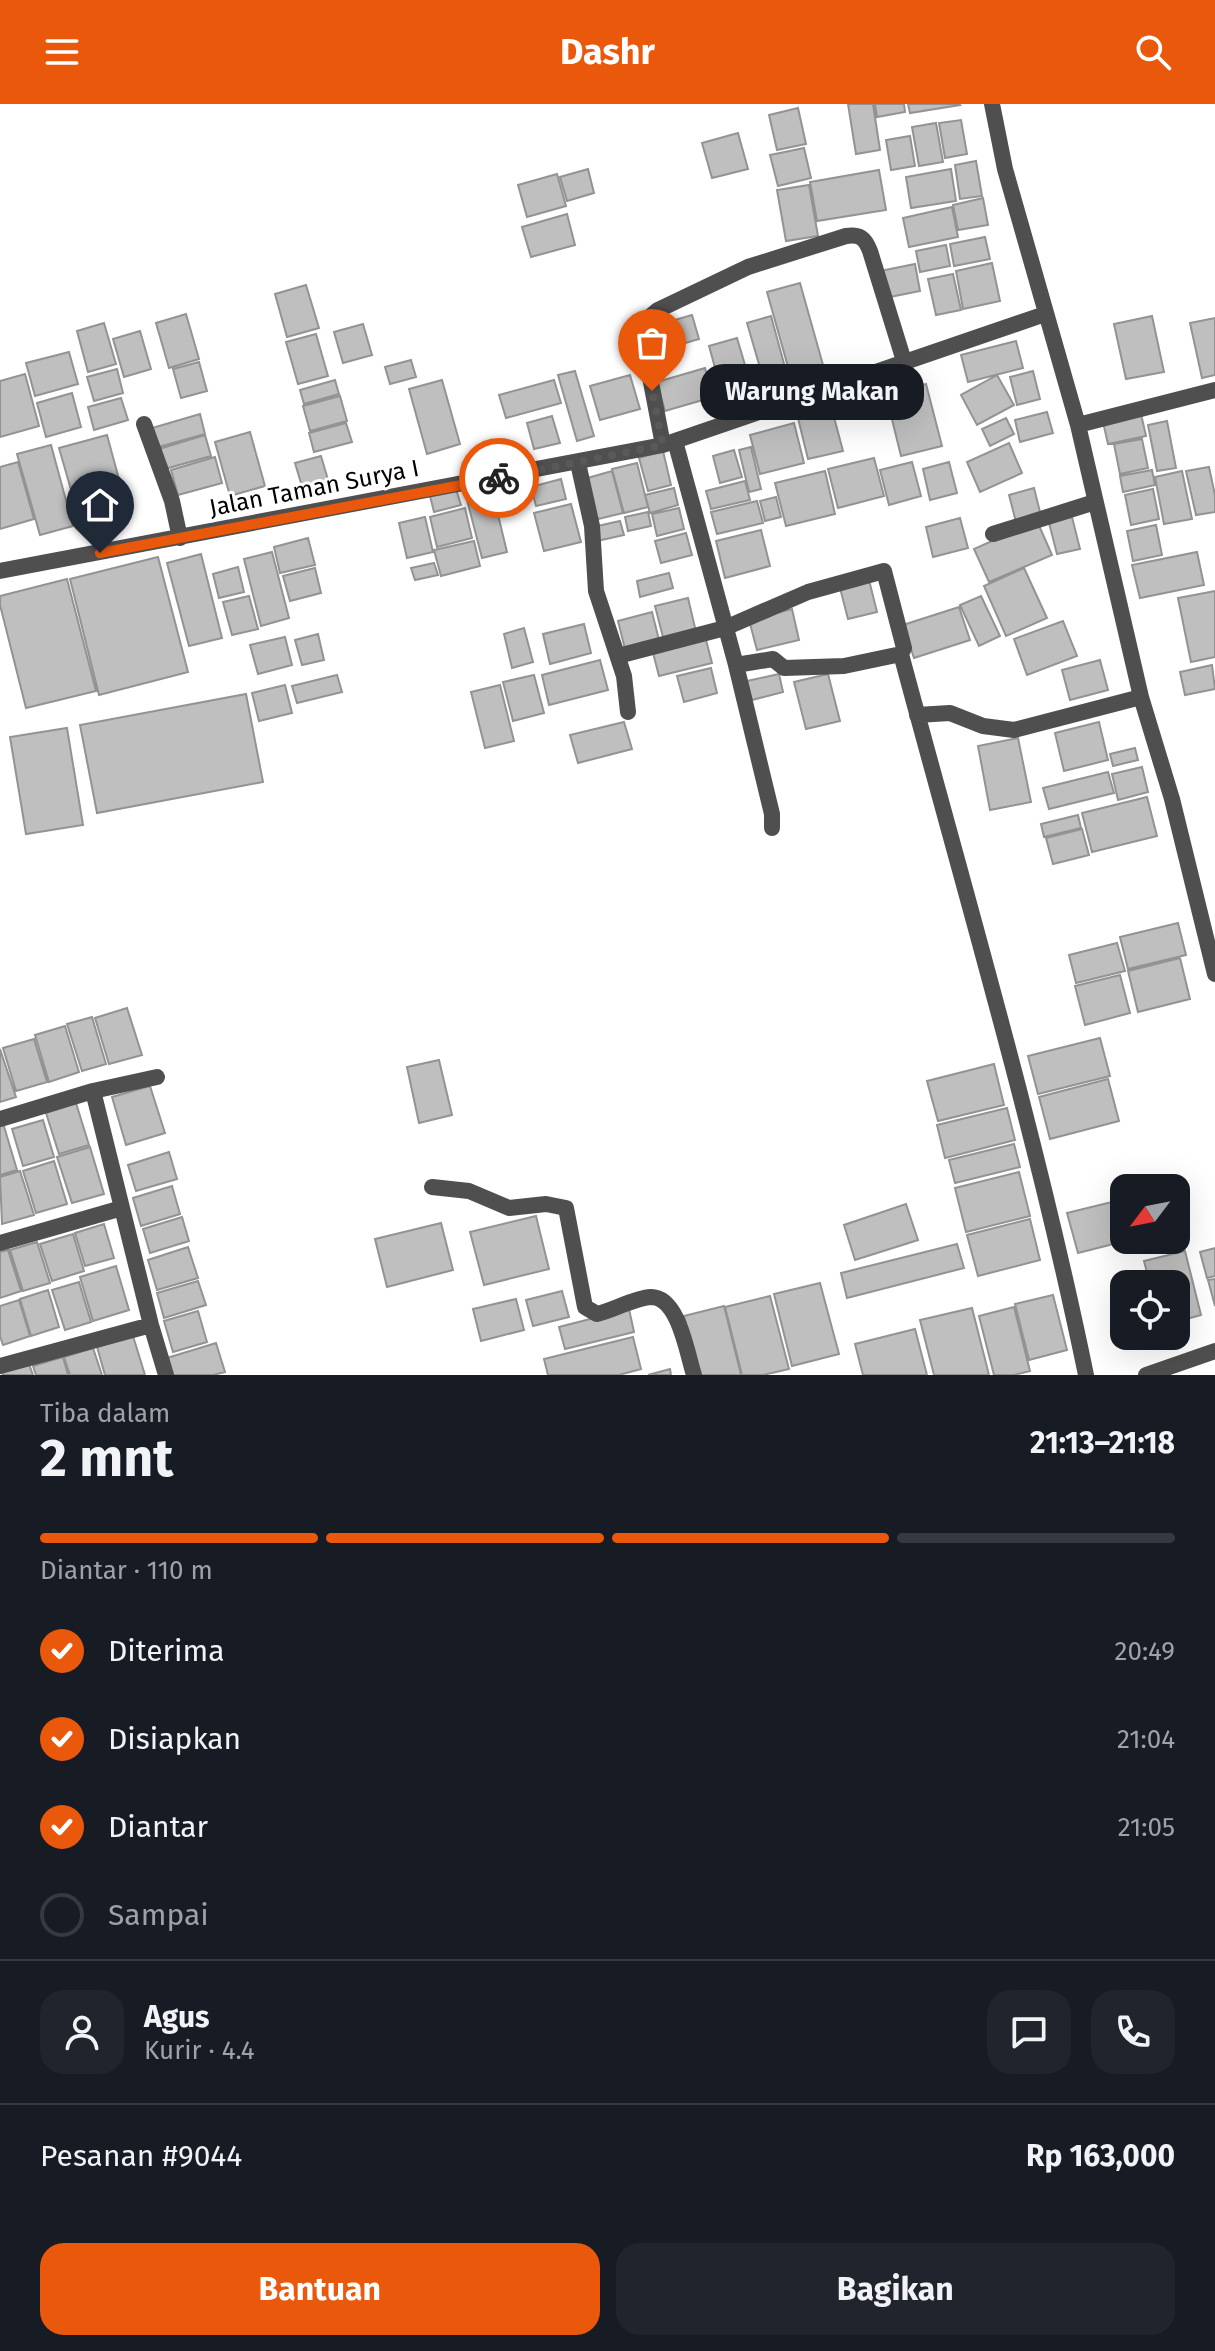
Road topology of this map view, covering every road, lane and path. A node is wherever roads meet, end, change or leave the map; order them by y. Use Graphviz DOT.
graph roads {
  1 [pos="992,104"];
  2 [pos="1045,314"];
  3 [pos="904,361"];
  4 [pos="1215,390"];
  5 [pos="144,424"];
  6 [pos="1078,425"];
  7 [pos="669,443"];
  8 [pos="578,463"];
  9 [pos="1095,502"];
  10 [pos="993,534"];
  11 [pos="180,538"];
  12 [pos="0,571"];
  13 [pos="725,628"];
  14 [pos="901,654"];
  15 [pos="618,656"];
  16 [pos="736,665"];
  17 [pos="1141,697"];
  18 [pos="628,712"];
  19 [pos="917,715"];
  20 [pos="772,828"];
  21 [pos="1215,974"];
  22 [pos="157,1077"];
  23 [pos="93,1091"];
  24 [pos="0,1119"];
  25 [pos="432,1187"];
  26 [pos="122,1208"];
  27 [pos="0,1243"];
  28 [pos="151,1325"];
  29 [pos="1215,1351"];
  30 [pos="0,1366"];
  31 [pos="166,1375"];
  32 [pos="694,1375"];
  33 [pos="1086,1375"];
  34 [pos="1146,1375"];
  1 -- 2 [label="street"];
  2 -- 3 [label="street, Jalan Taman Surya I"];
  2 -- 6 [label="street"];
  3 -- 7 [label="street, Jalan Taman Surya I"];
  3 -- 7 [label="street"];
  4 -- 6 [label="street"];
  5 -- 11 [label="street"];
  6 -- 9 [label="street"];
  7 -- 8 [label="street, Jalan Taman Surya I"];
  7 -- 13 [label="street"];
  8 -- 11 [label="street, Jalan Taman Surya I"];
  8 -- 15 [label="street"];
  9 -- 10 [label="street"];
  9 -- 17 [label="street"];
  11 -- 12 [label="street, Jalan Taman Surya I"];
  13 -- 14 [label="street"];
  13 -- 15 [label="street"];
  13 -- 16 [label="street"];
  14 -- 16 [label="street"];
  14 -- 19 [label="street"];
  15 -- 18 [label="street"];
  16 -- 20 [label="street"];
  17 -- 19 [label="street"];
  17 -- 21 [label="street"];
  19 -- 33 [label="street"];
  22 -- 23 [label="street"];
  23 -- 24 [label="street"];
  23 -- 26 [label="street"];
  25 -- 32 [label="street"];
  26 -- 27 [label="street"];
  26 -- 28 [label="street"];
  28 -- 30 [label="street"];
  28 -- 31 [label="street"];
  29 -- 34 [label="street"];
}
